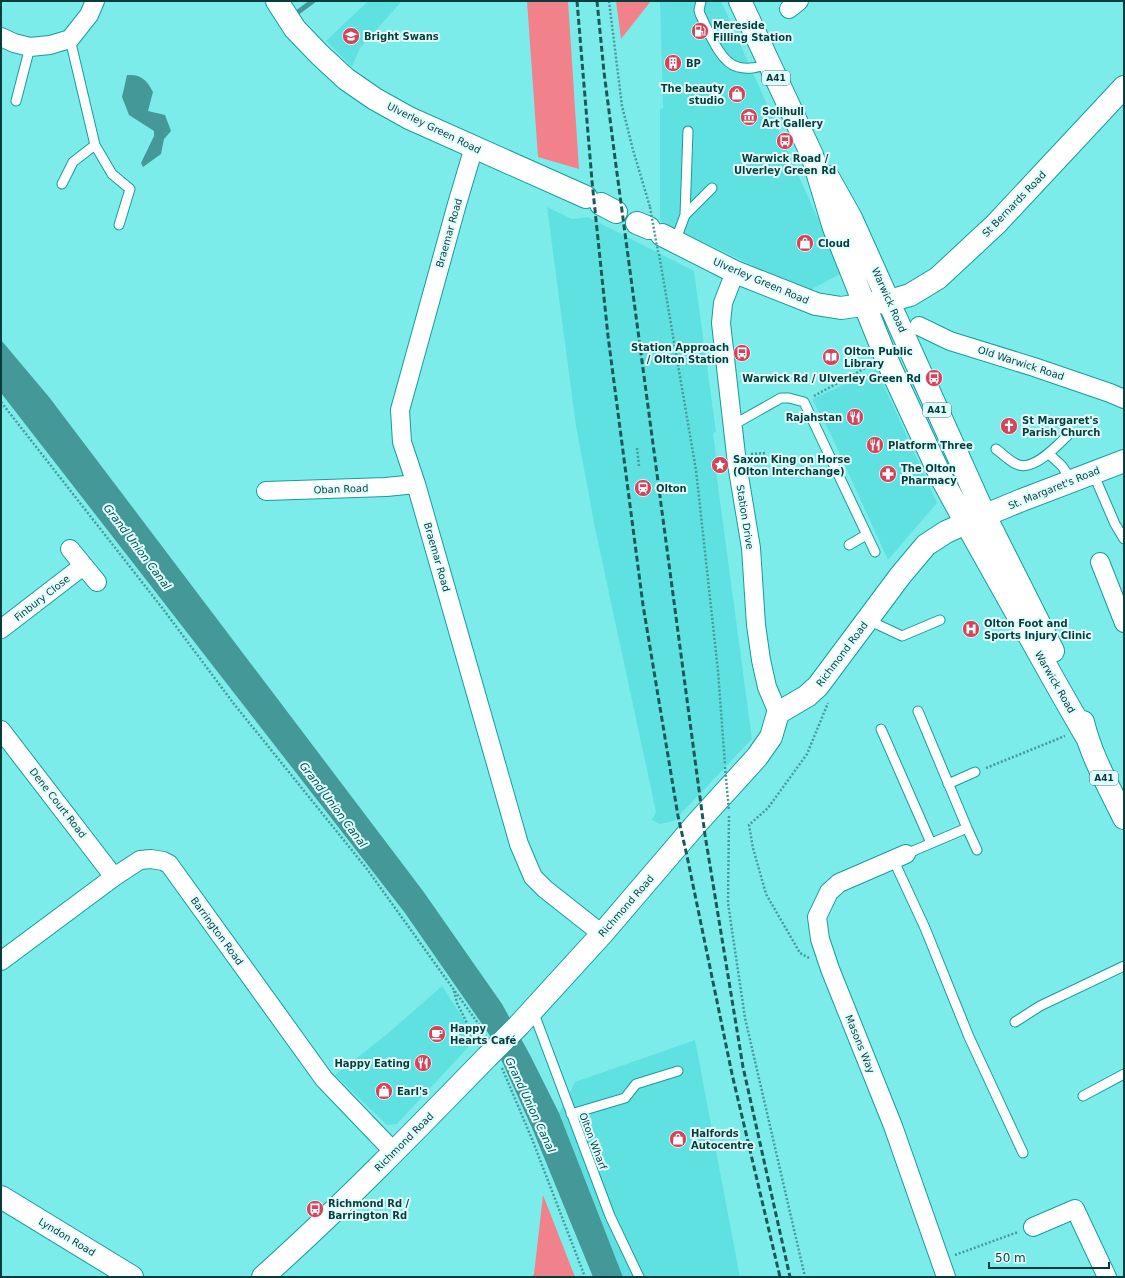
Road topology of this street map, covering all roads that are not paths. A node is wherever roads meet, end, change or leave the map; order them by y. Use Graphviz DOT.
graph roads {
  1 [pos="95,1"];
  2 [pos="701,1"];
  3 [pos="740,1"];
  4 [pos="282,5"];
  5 [pos="1,37"];
  6 [pos="70,39"];
  7 [pos="30,47"];
  8 [pos="770,64"];
  9 [pos="1124,87"];
  10 [pos="16,101"];
  11 [pos="688,131"];
  12 [pos="95,145"];
  13 [pos="474,148"];
  14 [pos="812,155"];
  15 [pos="62,184"];
  16 [pos="712,188"];
  17 [pos="601,204"];
  18 [pos="684,215"];
  19 [pos="119,225"];
  20 [pos="655,231"];
  21 [pos="735,272"];
  22 [pos="889,301"];
  23 [pos="864,305"];
  24 [pos="920,326"];
  25 [pos="1123,397"];
  26 [pos="733,425"];
  27 [pos="1068,435"];
  28 [pos="996,449"];
  29 [pos="1049,454"];
  30 [pos="1124,461"];
  31 [pos="1093,473"];
  32 [pos="1072,481"];
  33 [pos="416,484"];
  34 [pos="266,491"];
  35 [pos="975,519"];
  36 [pos="866,535"];
  37 [pos="1124,539"];
  38 [pos="848,545"];
  39 [pos="70,550"];
  40 [pos="875,552"];
  41 [pos="1100,562"];
  42 [pos="83,566"];
  43 [pos="97,582"];
  44 [pos="868,620"];
  45 [pos="940,620"];
  46 [pos="1124,623"];
  47 [pos="1,629"];
  48 [pos="918,711"];
  49 [pos="778,713"];
  50 [pos="1,730"];
  51 [pos="880,730"];
  52 [pos="975,772"];
  53 [pos="948,784"];
  54 [pos="1124,818"];
  55 [pos="967,828"];
  56 [pos="931,843"];
  57 [pos="977,850"];
  58 [pos="899,856"];
  59 [pos="114,877"];
  60 [pos="602,934"];
  61 [pos="1,961"];
  62 [pos="1124,966"];
  63 [pos="526,1018"];
  64 [pos="1014,1022"];
  65 [pos="678,1072"];
  66 [pos="1124,1074"];
  67 [pos="1083,1096"];
  68 [pos="571,1114"];
  69 [pos="394,1152"];
  70 [pos="1023,1153"];
  71 [pos="1,1197"];
  72 [pos="1033,1227"];
  73 [pos="132,1277"];
  74 [pos="263,1277"];
  75 [pos="639,1277"];
  76 [pos="946,1277"];
  77 [pos="1107,1277"];
  1 -- 6 [label="street"];
  2 -- 8 [label="lane"];
  3 -- 8 [label="main road, Warwick Road / A41"];
  4 -- 13 [label="main road, Ulverley Green Road"];
  5 -- 7 [label="street"];
  6 -- 7 [label="street"];
  6 -- 12 [label="lane"];
  7 -- 10 [label="lane"];
  8 -- 14 [label="main road, Warwick Road / A41"];
  9 -- 22 [label="main road, St Bernards Road"];
  11 -- 18 [label="lane"];
  12 -- 15 [label="lane"];
  12 -- 19 [label="lane"];
  13 -- 17 [label="main road, Ulverley Green Road"];
  13 -- 33 [label="street, Braemar Road"];
  14 -- 22 [label="main road, Warwick Road / A41"];
  14 -- 23 [label="main road, Warwick Road / A41"];
  16 -- 18 [label="lane"];
  18 -- 20 [label="lane"];
  20 -- 21 [label="main road, Ulverley Green Road"];
  21 -- 23 [label="main road, Ulverley Green Road"];
  21 -- 26 [label="street, Station Drive"];
  22 -- 23 [label="main road, St Bernards Road"];
  22 -- 35 [label="main road, Warwick Road / A41"];
  23 -- 35 [label="main road, Warwick Road / A41"];
  24 -- 25 [label="street, Old Warwick Road"];
  26 -- 36 [label="lane"];
  26 -- 49 [label="street, Station Drive"];
  27 -- 29 [label="lane"];
  28 -- 29 [label="lane"];
  29 -- 32 [label="lane"];
  30 -- 31 [label="main road, St. Margaret's Road"];
  31 -- 32 [label="main road, St. Margaret's Road"];
  31 -- 37 [label="lane"];
  32 -- 35 [label="main road, St. Margaret's Road"];
  33 -- 34 [label="street, Oban Road"];
  33 -- 60 [label="street, Braemar Road"];
  35 -- 44 [label="main road, Richmond Road"];
  35 -- 54 [label="main road, Warwick Road / A41"];
  36 -- 38 [label="lane"];
  36 -- 40 [label="lane"];
  39 -- 42 [label="street"];
  41 -- 46 [label="street"];
  42 -- 43 [label="street"];
  42 -- 47 [label="street, Finbury Close"];
  44 -- 45 [label="lane"];
  44 -- 49 [label="main road, Richmond Road"];
  48 -- 53 [label="lane"];
  49 -- 60 [label="main road, Richmond Road"];
  50 -- 59 [label="street, Dene Court Road"];
  51 -- 56 [label="lane"];
  52 -- 53 [label="lane"];
  53 -- 55 [label="lane"];
  55 -- 56 [label="lane"];
  55 -- 57 [label="lane"];
  56 -- 58 [label="lane"];
  58 -- 70 [label="lane"];
  58 -- 76 [label="street, Masons Way"];
  59 -- 61 [label="street, Barrington Road"];
  59 -- 69 [label="street, Barrington Road"];
  60 -- 63 [label="main road, Richmond Road"];
  62 -- 64 [label="lane"];
  63 -- 68 [label="lane, Olton Wharf"];
  63 -- 69 [label="main road, Richmond Road, bridge"];
  65 -- 68 [label="lane"];
  66 -- 67 [label="lane"];
  68 -- 75 [label="lane, Olton Wharf"];
  69 -- 74 [label="main road, Richmond Road"];
  71 -- 73 [label="main road, Lyndon Road"];
  72 -- 77 [label="street"];
}
